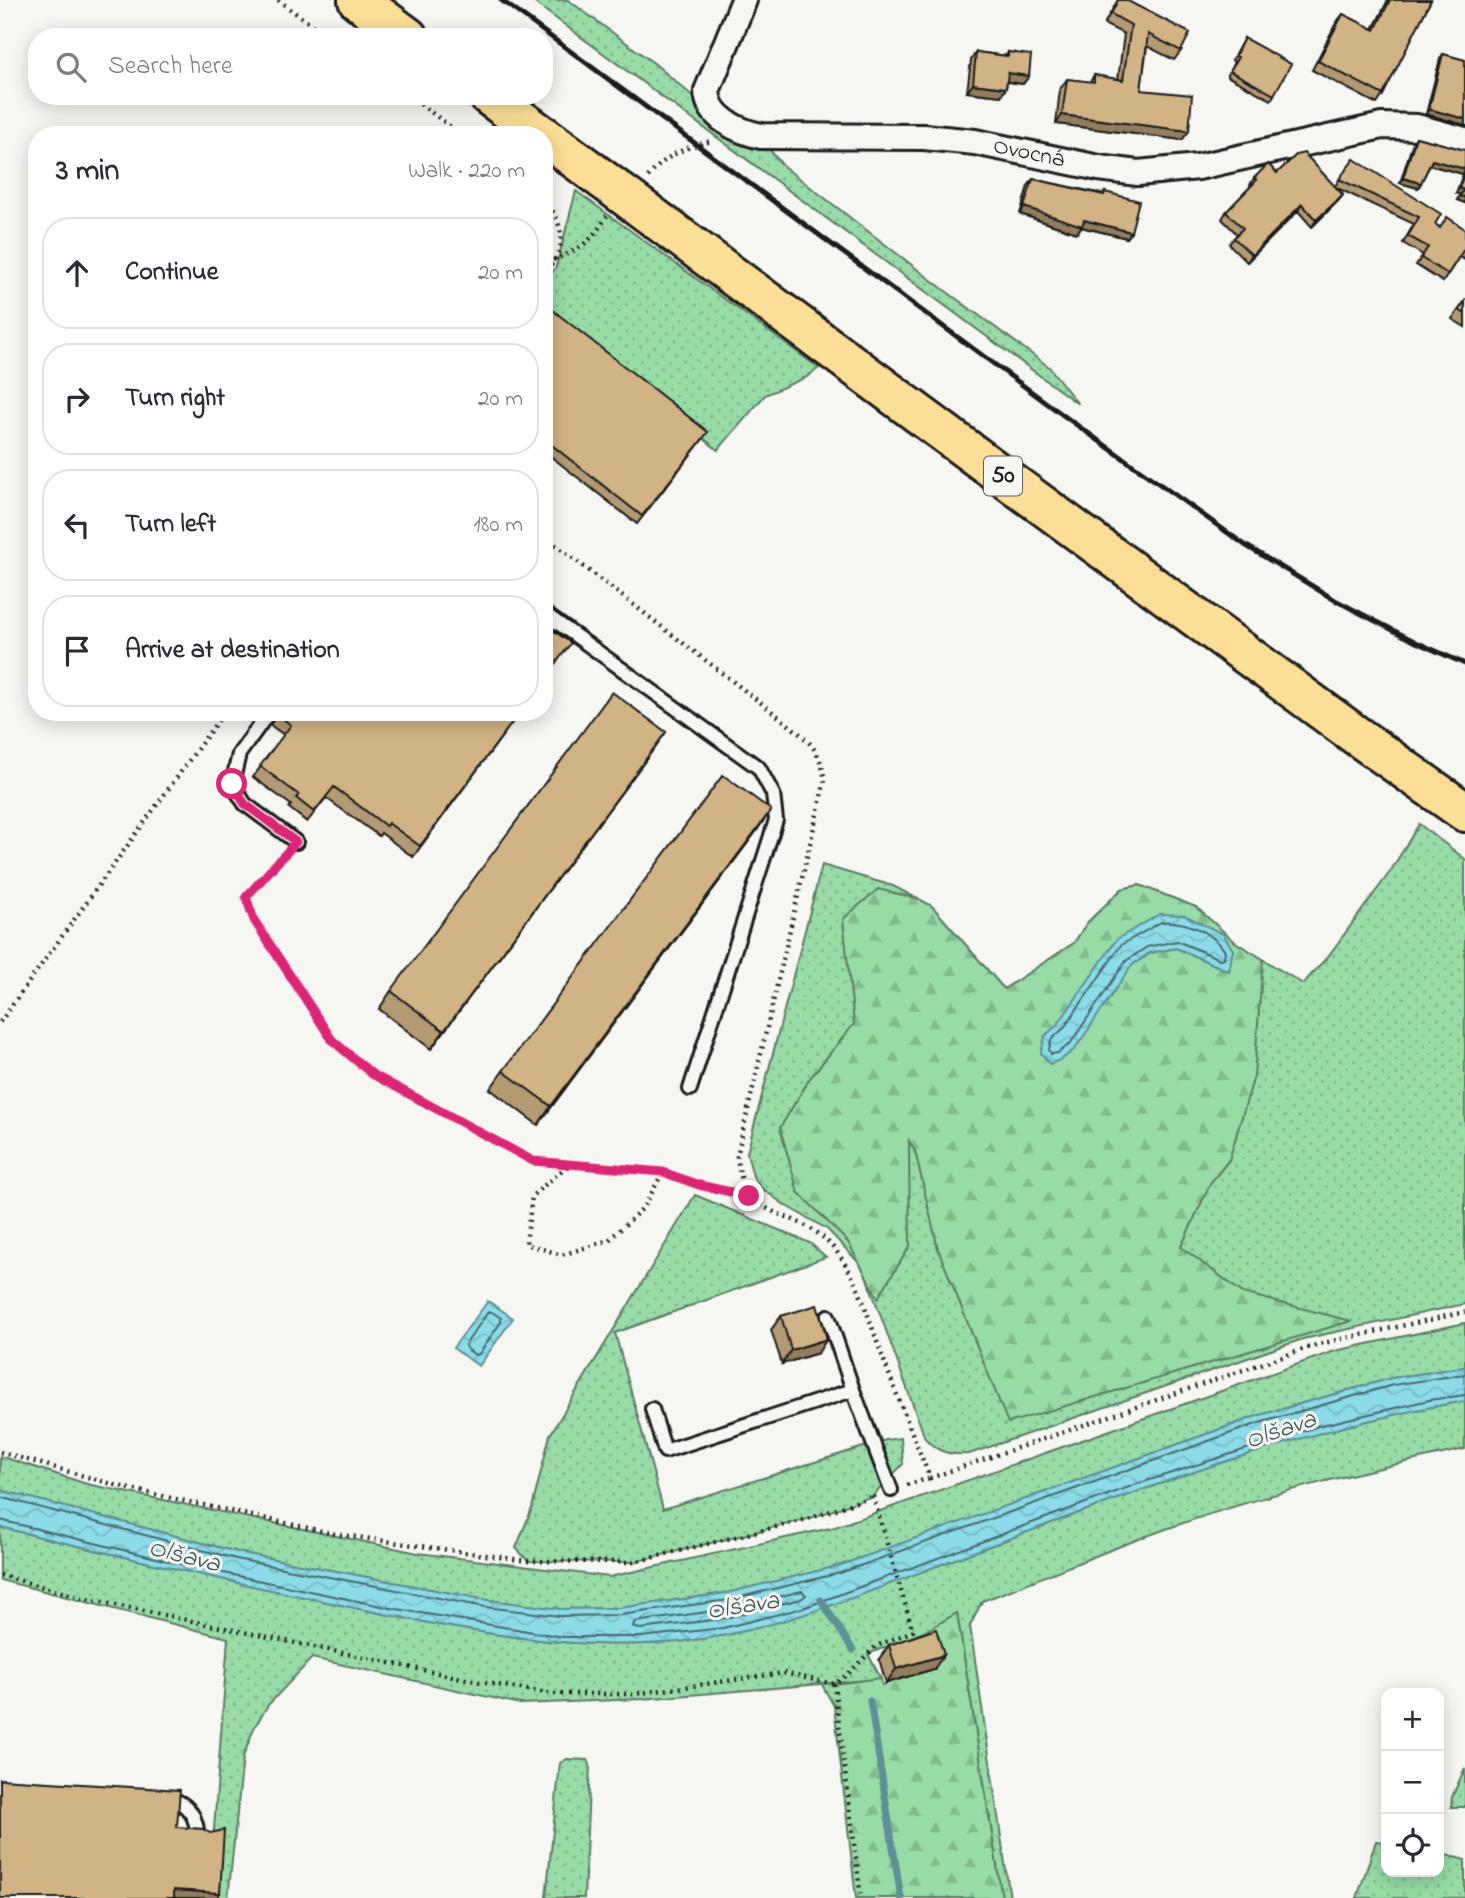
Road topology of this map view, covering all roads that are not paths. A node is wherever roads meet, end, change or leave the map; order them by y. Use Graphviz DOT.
graph roads {
  1 [pos="358,0"];
  2 [pos="744,0"];
  3 [pos="396,28"];
  4 [pos="501,105"];
  5 [pos="530,126"];
  6 [pos="1465,140"];
  7 [pos="553,143"];
  8 [pos="553,619"];
  9 [pos="263,721"];
  10 [pos="1465,812"];
  11 [pos="296,842"];
  12 [pos="690,1089"];
  13 [pos="828,1316"];
  14 [pos="853,1390"];
  15 [pos="652,1409"];
  16 [pos="891,1490"];
  17 [pos="156,1798"];
  18 [pos="198,1842"];
  1 -- 3 [label="main road"];
  2 -- 6 [label="street, Ovocná"];
  4 -- 5 [label="main road, 50"];
  7 -- 10 [label="main road, 50"];
  8 -- 12 [label="lane"];
  9 -- 11 [label="lane"];
  13 -- 14 [label="lane"];
  14 -- 15 [label="lane"];
  14 -- 16 [label="lane"];
  17 -- 18 [label="lane"];
}
